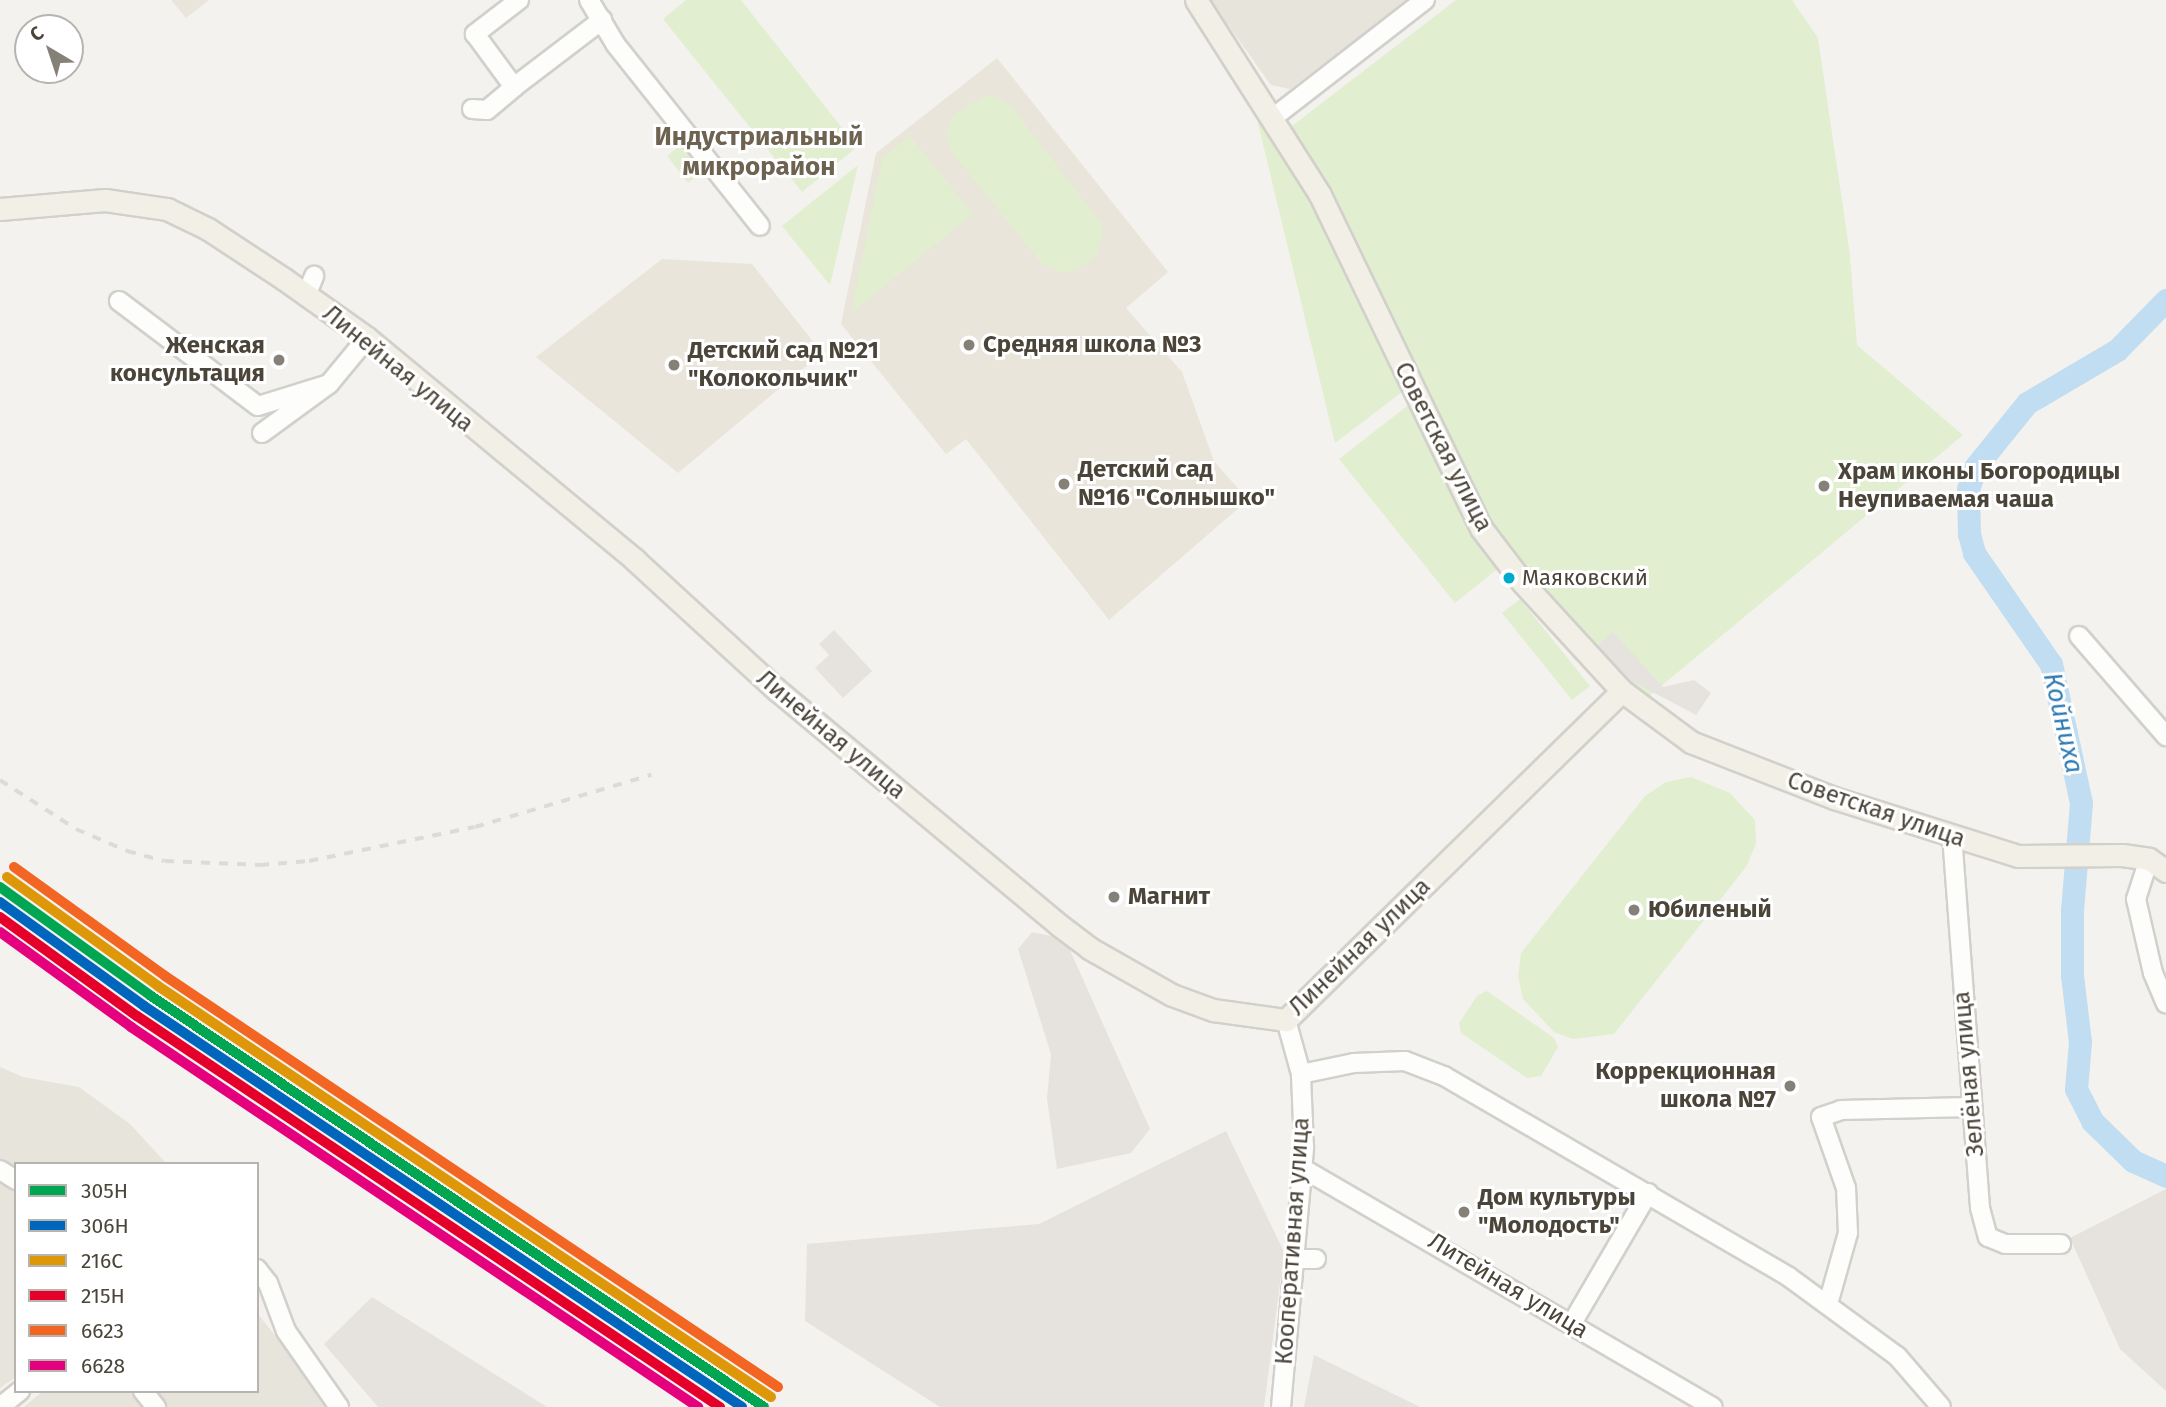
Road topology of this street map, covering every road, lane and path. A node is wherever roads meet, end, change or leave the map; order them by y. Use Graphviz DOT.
graph roads {
  1 [pos="519,0"];
  2 [pos="590,0"];
  3 [pos="1196,0"];
  4 [pos="1425,0"];
  5 [pos="602,20"];
  6 [pos="514,87"];
  7 [pos="472,109"];
  8 [pos="1274,117"];
  9 [pos="0,209"];
  10 [pos="760,226"];
  11 [pos="314,276"];
  12 [pos="306,296"];
  13 [pos="119,301"];
  14 [pos="367,338"];
  15 [pos="329,384"];
  16 [pos="262,433"];
  17 [pos="2079,636"];
  18 [pos="1622,691"];
  19 [pos="2166,736"];
  20 [pos="1952,835"];
  21 [pos="2157,865"];
  22 [pos="2166,1003"];
  23 [pos="1286,1020"];
  24 [pos="1301,1074"];
  25 [pos="1970,1107"];
  26 [pos="1302,1168"];
  27 [pos="1648,1193"];
  28 [pos="2061,1244"];
  29 [pos="1295,1258"];
  30 [pos="1316,1259"];
  31 [pos="259,1272"];
  32 [pos="1828,1304"];
  33 [pos="1571,1325"];
  34 [pos="18,1393"];
  35 [pos="145,1393"];
  36 [pos="0,1407"];
  37 [pos="156,1407"];
  38 [pos="339,1407"];
  39 [pos="1280,1407"];
  40 [pos="1712,1407"];
  41 [pos="1941,1407"];
  1 -- 6 [label="street"];
  2 -- 5 [label="street"];
  3 -- 8 [label="main road, Советская улица"];
  4 -- 8 [label="street"];
  5 -- 6 [label="street"];
  5 -- 10 [label="street"];
  6 -- 7 [label="street"];
  8 -- 18 [label="main road, Советская улица"];
  9 -- 12 [label="main road, Линейная улица"];
  11 -- 12 [label="street"];
  12 -- 14 [label="main road, Линейная улица"];
  13 -- 15 [label="street"];
  14 -- 15 [label="street"];
  14 -- 23 [label="main road, Линейная улица"];
  15 -- 16 [label="street"];
  17 -- 19 [label="street"];
  18 -- 20 [label="main road, Советская улица"];
  18 -- 23 [label="main road, Линейная улица"];
  20 -- 21 [label="main road, Советская улица"];
  20 -- 25 [label="street, Зелёная улица"];
  21 -- 22 [label="street"];
  23 -- 24 [label="street, Кооперативная улица"];
  24 -- 26 [label="street, Кооперативная улица"];
  24 -- 27 [label="street"];
  25 -- 28 [label="street, Зелёная улица"];
  25 -- 32 [label="street"];
  26 -- 29 [label="street, Кооперативная улица"];
  26 -- 33 [label="street, Литейная улица"];
  27 -- 32 [label="street"];
  27 -- 33 [label="street"];
  29 -- 30 [label="street"];
  29 -- 39 [label="street, Кооперативная улица"];
  31 -- 38 [label="street"];
  32 -- 41 [label="street"];
  33 -- 40 [label="street, Литейная улица"];
  34 -- 36 [label="street"];
  35 -- 37 [label="street"];
}
